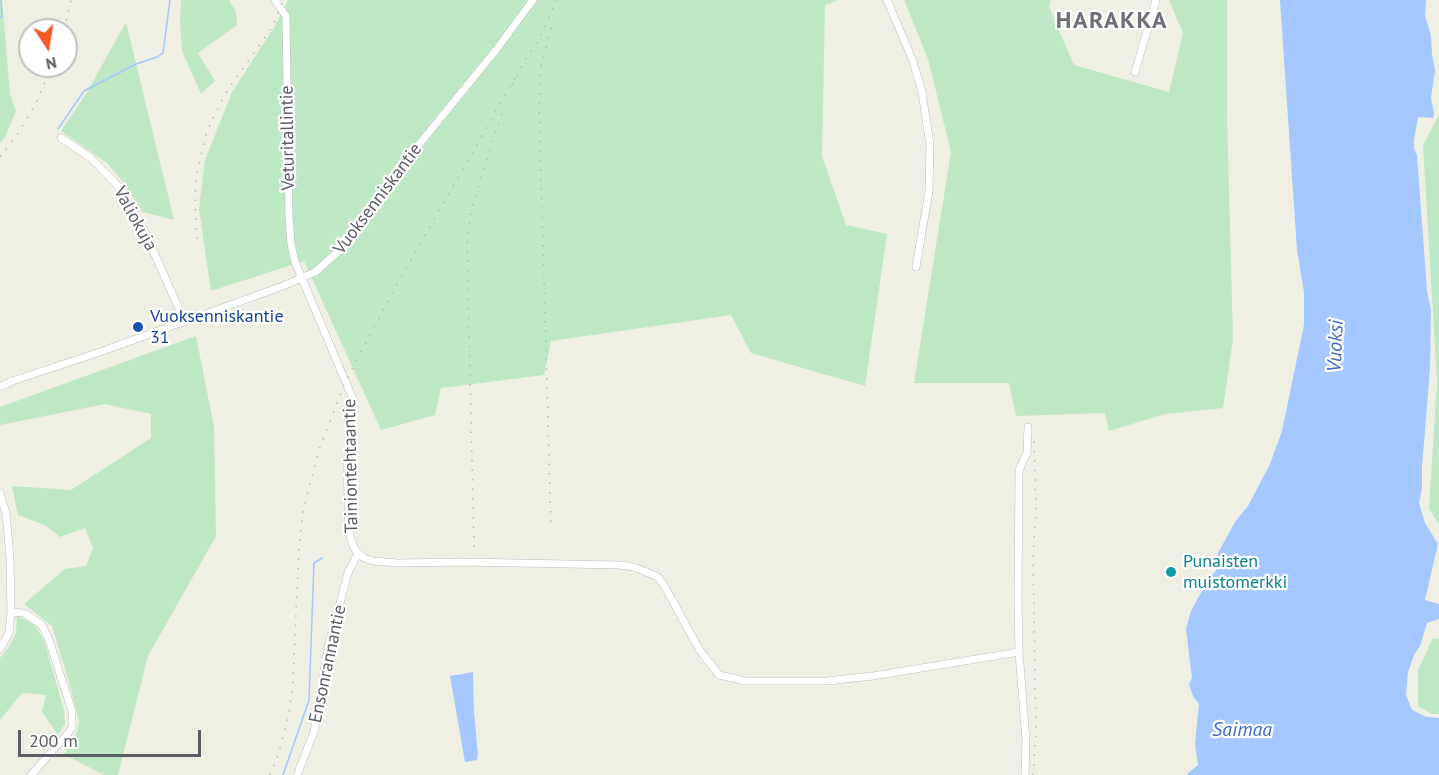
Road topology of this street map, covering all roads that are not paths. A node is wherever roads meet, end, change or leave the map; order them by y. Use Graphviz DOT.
graph roads {
  1 [pos="275,0"];
  2 [pos="533,0"];
  3 [pos="887,0"];
  4 [pos="1156,0"];
  5 [pos="1135,72"];
  6 [pos="61,138"];
  7 [pos="916,267"];
  8 [pos="302,278"];
  9 [pos="184,320"];
  10 [pos="0,387"];
  11 [pos="1028,427"];
  12 [pos="0,493"];
  13 [pos="358,554"];
  14 [pos="11,612"];
  15 [pos="0,649"];
  16 [pos="1019,652"];
  17 [pos="31,775"];
  18 [pos="297,775"];
  19 [pos="1025,775"];
  1 -- 8 [label="street, Veturitallintie"];
  2 -- 8 [label="street, Vuoksenniskantie"];
  3 -- 7 [label="street"];
  4 -- 5 [label="street"];
  6 -- 9 [label="street, Valiokuja"];
  8 -- 9 [label="street, Vuoksenniskantie"];
  8 -- 13 [label="street, Tainiontehtaantie"];
  9 -- 10 [label="street, Vuoksenniskantie"];
  11 -- 16 [label="street"];
  12 -- 14 [label="street"];
  13 -- 16 [label="street"];
  13 -- 18 [label="street, Ensonrannantie"];
  14 -- 15 [label="street"];
  14 -- 17 [label="street"];
  16 -- 19 [label="street"];
}
